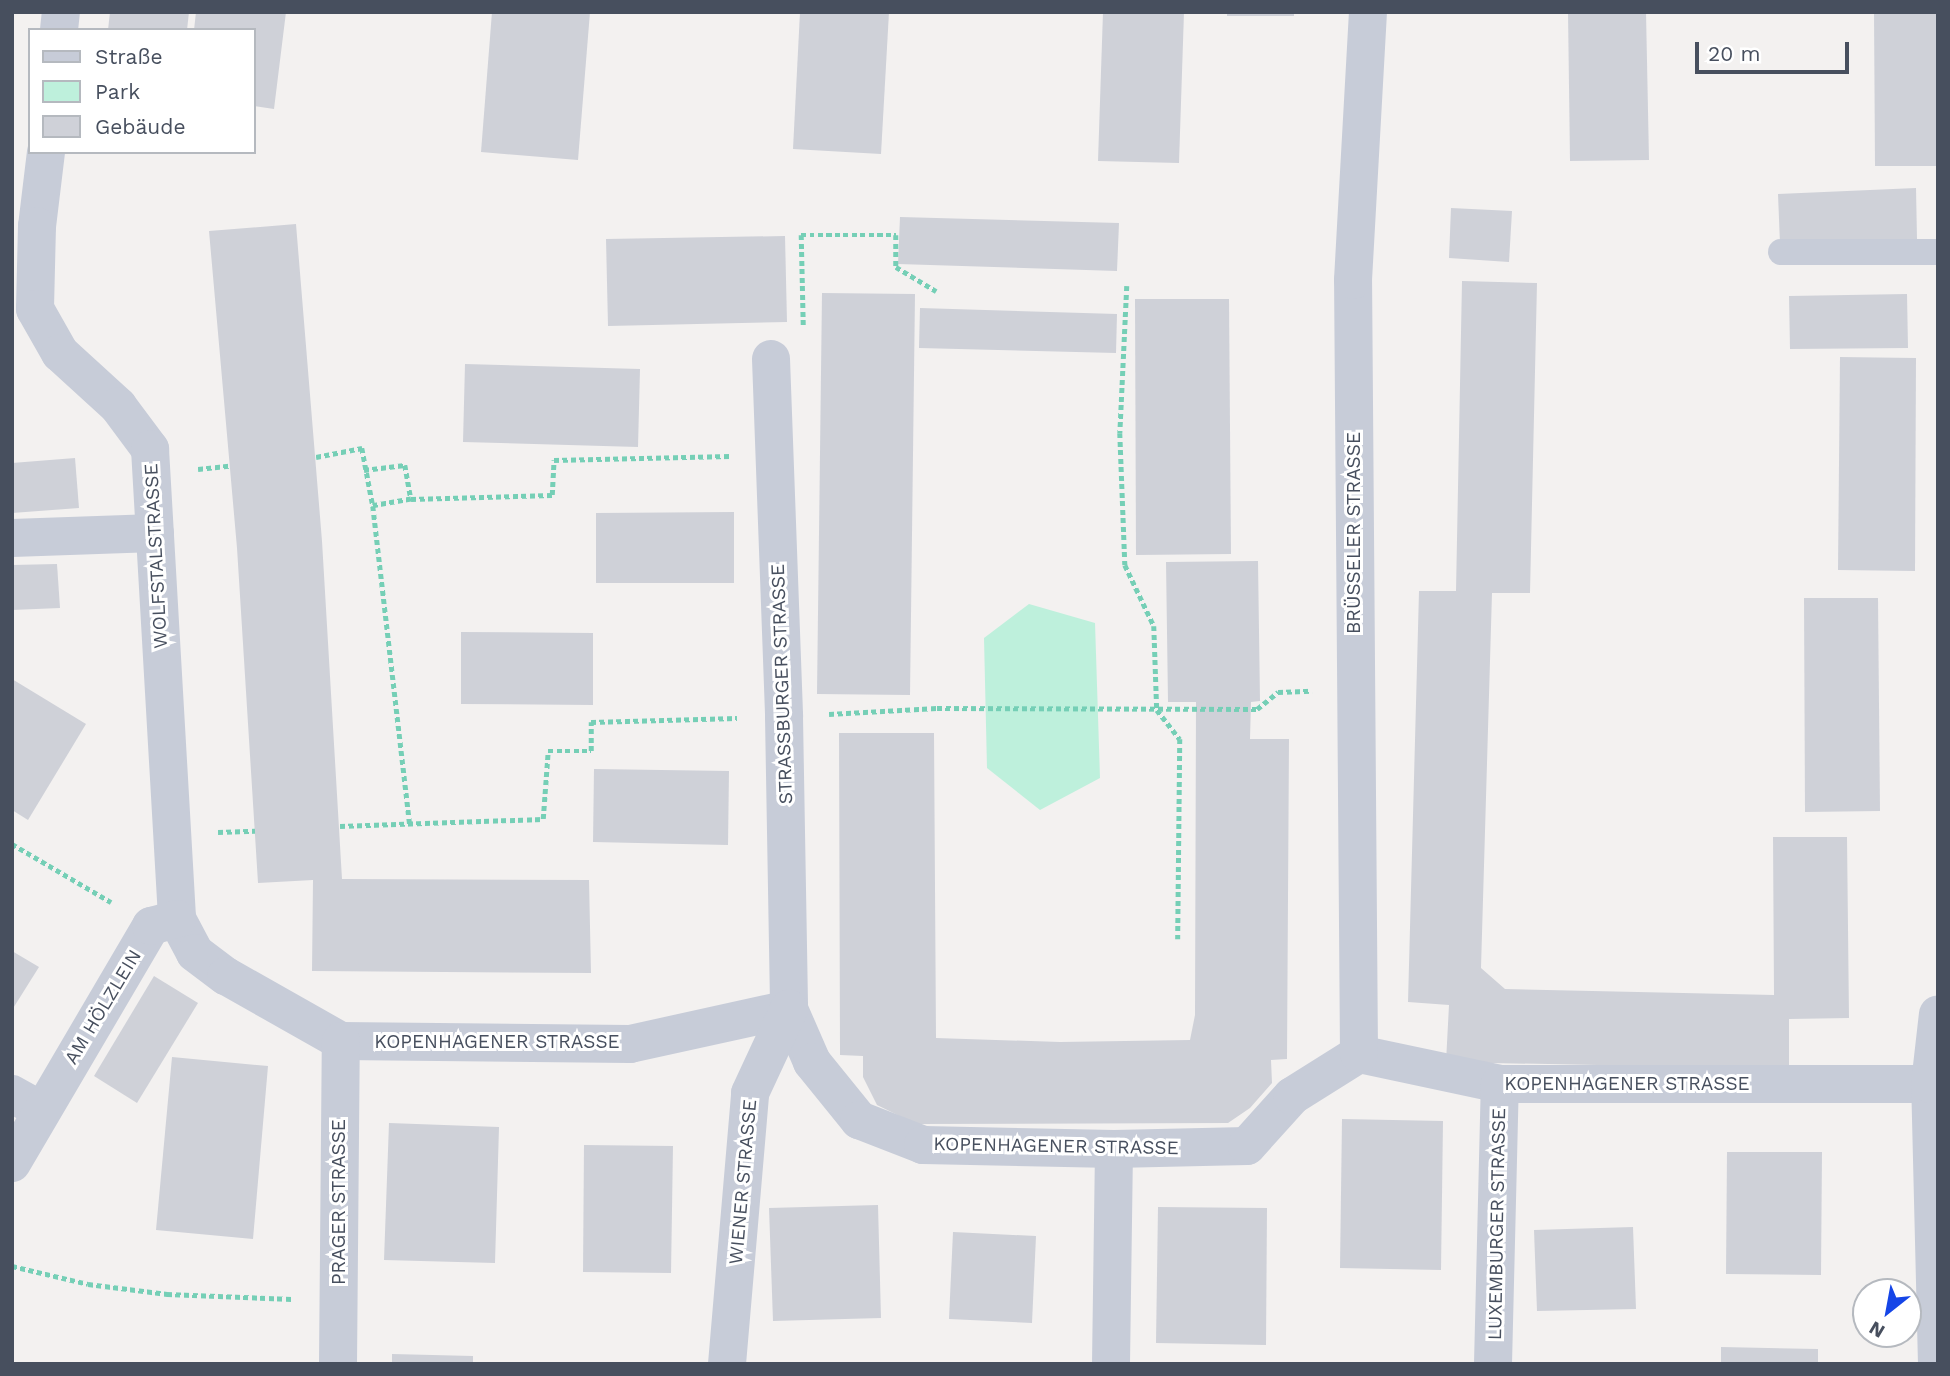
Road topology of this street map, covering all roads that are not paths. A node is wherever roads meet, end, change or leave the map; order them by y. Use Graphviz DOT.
graph roads {
  1 [pos="1368,12"];
  2 [pos="46,154"];
  3 [pos="1781,251"];
  4 [pos="1938,252"];
  5 [pos="771,359"];
  6 [pos="155,533"];
  7 [pos="12,538"];
  8 [pos="164,923"];
  9 [pos="789,1009"];
  10 [pos="1938,1014"];
  11 [pos="341,1041"];
  12 [pos="1359,1054"];
  13 [pos="1500,1084"];
  14 [pos="1930,1084"];
  15 [pos="27,1102"];
  16 [pos="1114,1149"];
  17 [pos="12,1163"];
  18 [pos="338,1364"];
  19 [pos="727,1364"];
  20 [pos="1111,1364"];
  21 [pos="1493,1364"];
  22 [pos="1937,1364"];
  1 -- 12 [label="street, BRÜSSELER STRASSE"];
  2 -- 6 [label="street, WOLFSTALSTRASSE"];
  3 -- 4 [label="lane"];
  5 -- 9 [label="street, STRASSBURGER STRASSE"];
  6 -- 7 [label="street"];
  6 -- 8 [label="street, WOLFSTALSTRASSE"];
  8 -- 11 [label="street, KOPENHAGENER STRASSE"];
  8 -- 15 [label="street, AM HÖLZLEIN"];
  9 -- 11 [label="street, KOPENHAGENER STRASSE"];
  9 -- 16 [label="street, KOPENHAGENER STRASSE"];
  9 -- 19 [label="street, WIENER STRASSE"];
  10 -- 14 [label="street"];
  11 -- 18 [label="street, PRAGER STRASSE"];
  12 -- 13 [label="street, KOPENHAGENER STRASSE"];
  12 -- 16 [label="street, KOPENHAGENER STRASSE"];
  13 -- 14 [label="street, KOPENHAGENER STRASSE"];
  13 -- 21 [label="street, LUXEMBURGER STRASSE"];
  14 -- 22 [label="street"];
  15 -- 17 [label="street, AM HÖLZLEIN"];
  16 -- 20 [label="street"];
}
